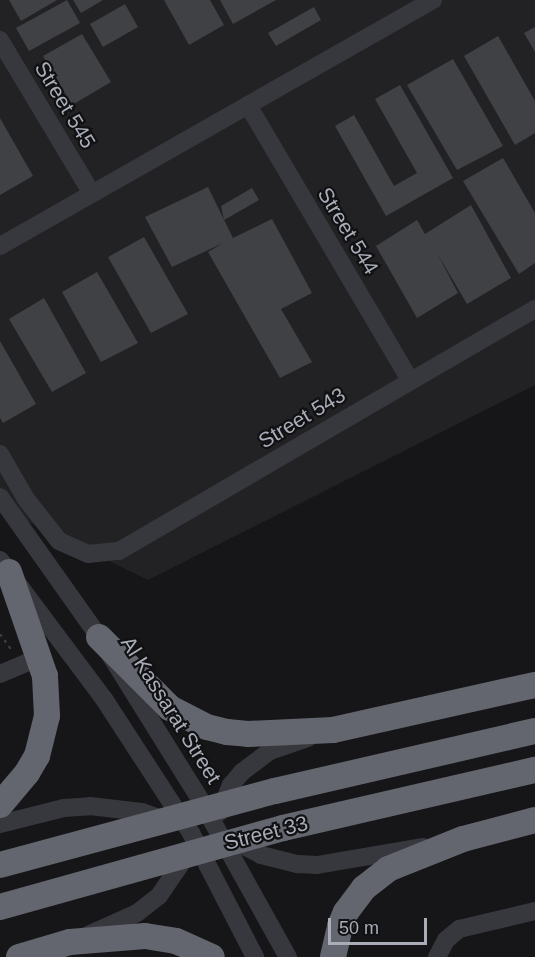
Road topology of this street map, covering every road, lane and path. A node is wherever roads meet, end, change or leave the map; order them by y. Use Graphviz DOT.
graph roads {
  1 [pos="433,0"];
  2 [pos="0,40"];
  3 [pos="248,105"];
  4 [pos="92,194"];
  5 [pos="0,246"];
  6 [pos="535,309"];
  7 [pos="410,381"];
  8 [pos="1,460"];
  9 [pos="0,497"];
  10 [pos="5,566"];
  11 [pos="0,634"];
  12 [pos="99,637"];
  13 [pos="30,661"];
  14 [pos="0,674"];
  15 [pos="535,685"];
  16 [pos="333,730"];
  17 [pos="535,731"];
  18 [pos="535,770"];
  19 [pos="201,801"];
  20 [pos="0,805"];
  21 [pos="535,820"];
  22 [pos="0,824"];
  23 [pos="193,826"];
  24 [pos="214,837"];
  25 [pos="463,839"];
  26 [pos="206,864"];
  27 [pos="0,865"];
  28 [pos="0,907"];
  29 [pos="535,910"];
  30 [pos="70,942"];
  31 [pos="19,957"];
  32 [pos="212,957"];
  33 [pos="255,957"];
  34 [pos="288,957"];
  35 [pos="333,957"];
  36 [pos="437,957"];
  1 -- 3 [label="street"];
  2 -- 4 [label="street, Street 545"];
  3 -- 4 [label="street"];
  3 -- 7 [label="street, Street 544"];
  4 -- 5 [label="street"];
  6 -- 7 [label="street, Street 543"];
  7 -- 8 [label="street, Street 543"];
  9 -- 12 [label="street, Al Kassarat Street"];
  10 -- 13 [label="highway"];
  10 -- 23 [label="street"];
  11 -- 13 [label="path"];
  12 -- 16 [label="highway"];
  12 -- 19 [label="street, Al Kassarat Street"];
  13 -- 14 [label="street"];
  13 -- 20 [label="highway"];
  15 -- 16 [label="highway"];
  16 -- 24 [label="street"];
  17 -- 27 [label="highway, Street 33, bridge"];
  18 -- 28 [label="highway, Street 33, bridge"];
  19 -- 23 [label="street"];
  19 -- 24 [label="street, Al Kassarat Street"];
  21 -- 25 [label="highway"];
  22 -- 23 [label="street"];
  23 -- 24 [label="street"];
  23 -- 26 [label="street"];
  23 -- 30 [label="street"];
  24 -- 25 [label="street"];
  24 -- 26 [label="street"];
  24 -- 34 [label="street, Al Kassarat Street"];
  25 -- 35 [label="highway"];
  26 -- 33 [label="street"];
  29 -- 36 [label="street"];
  30 -- 31 [label="highway"];
  30 -- 32 [label="highway"];
}
